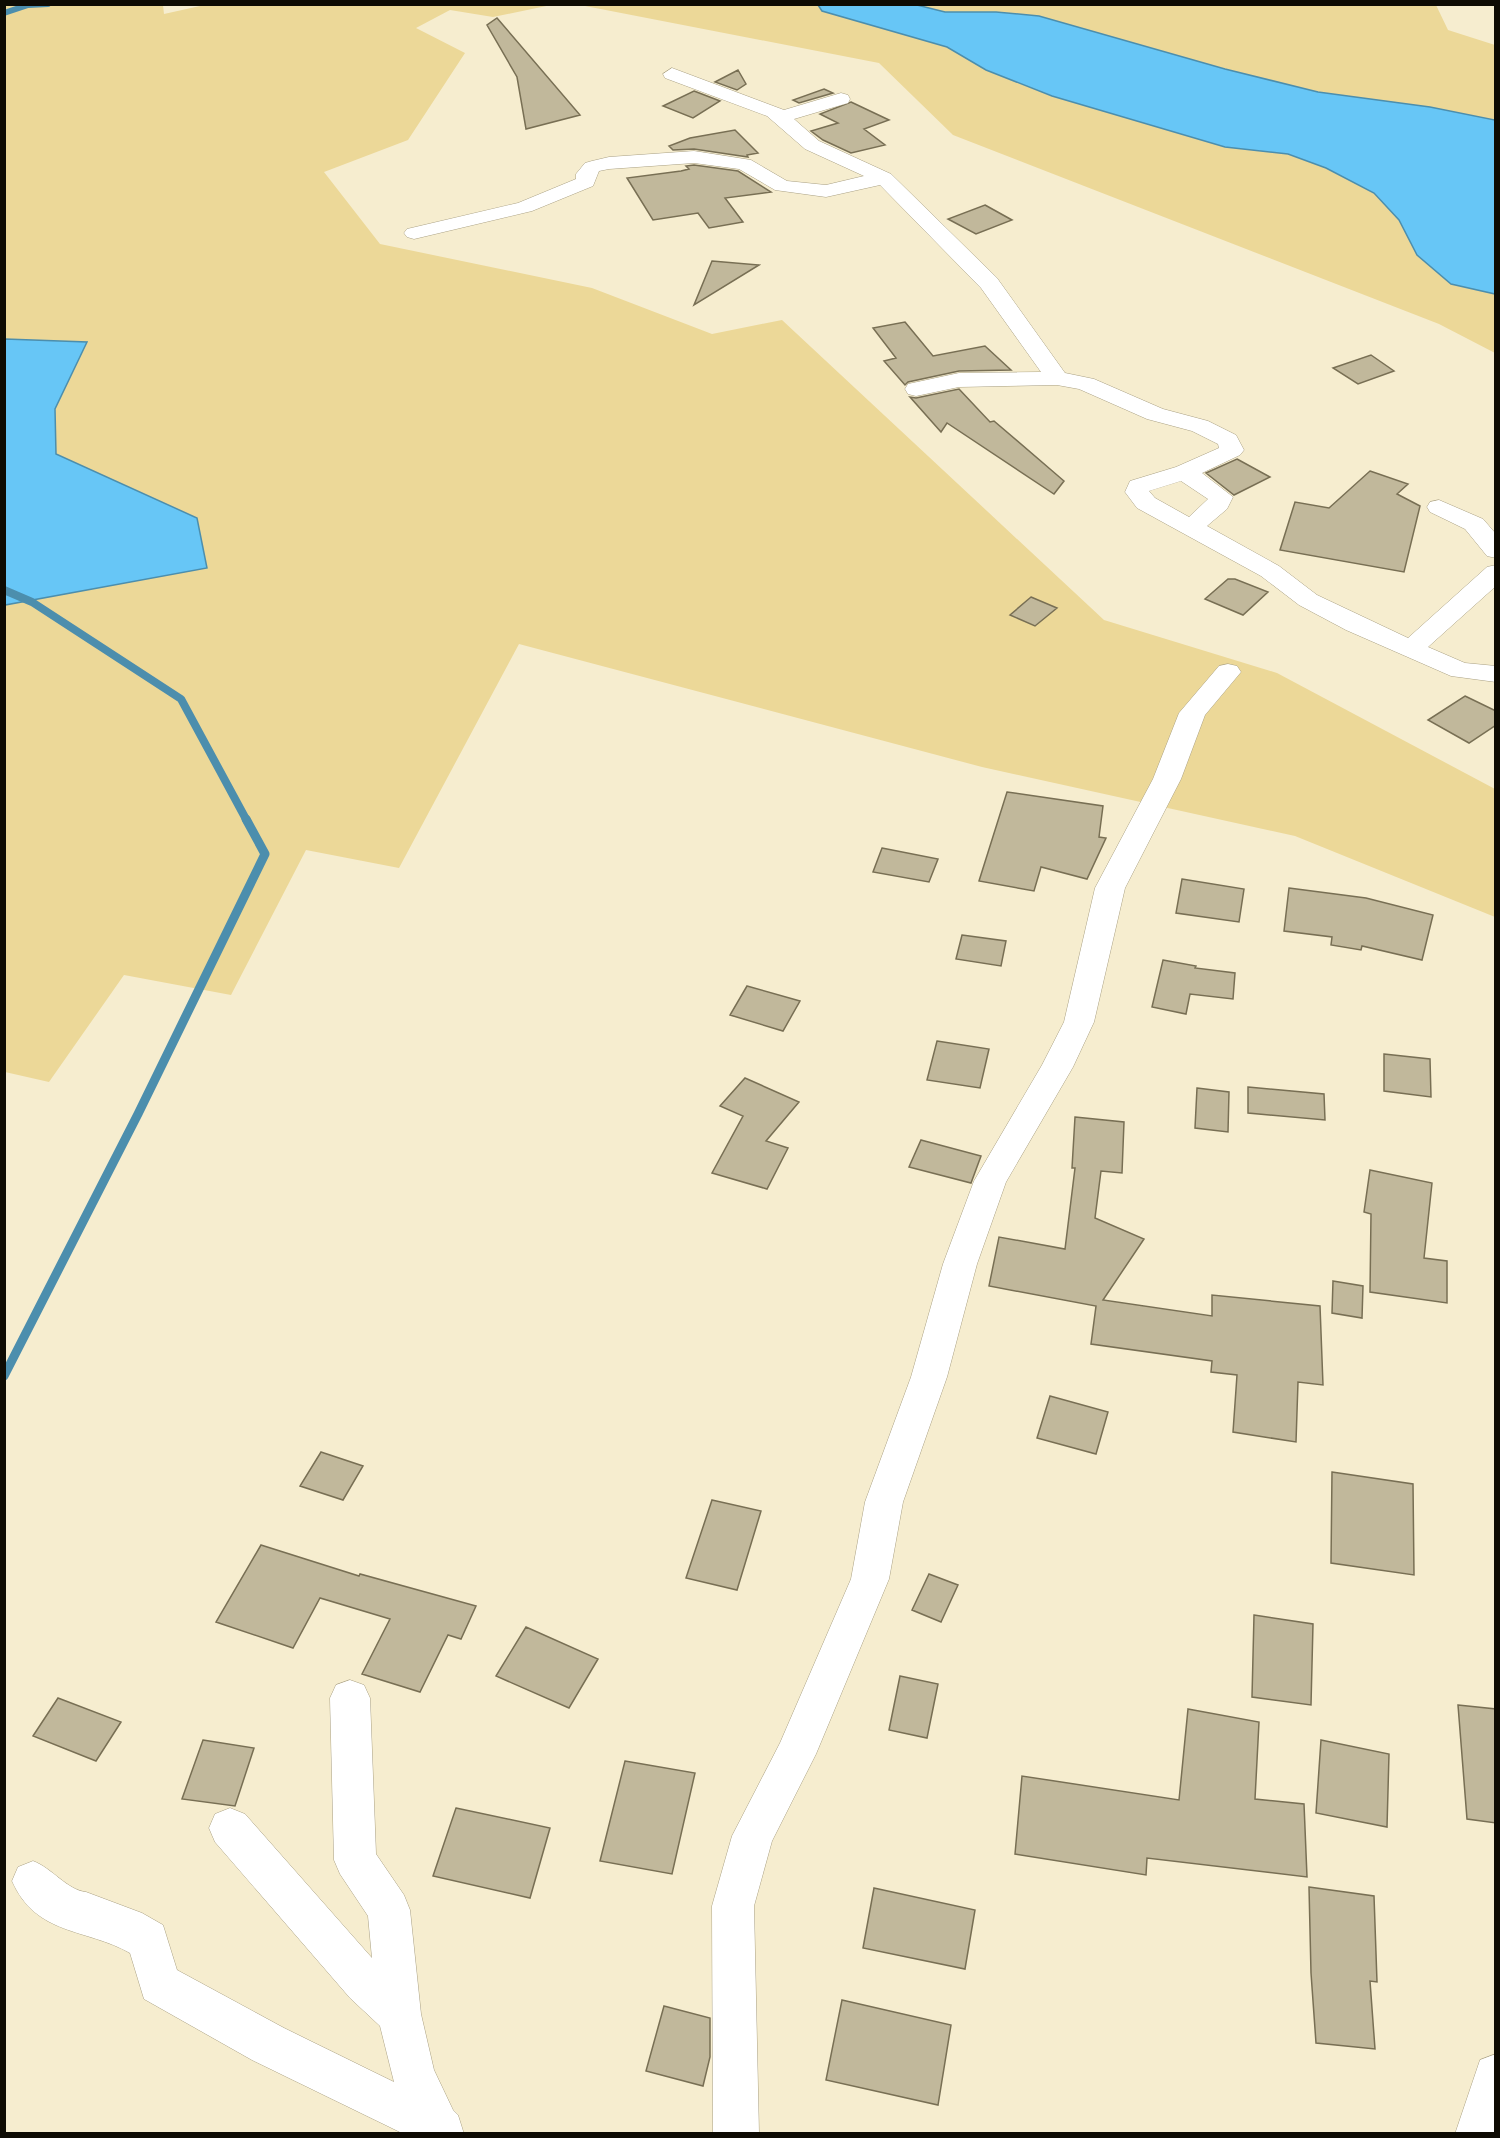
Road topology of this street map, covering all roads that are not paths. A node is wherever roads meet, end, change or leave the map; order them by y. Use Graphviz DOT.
graph roads {
  1 [pos="672,74"];
  2 [pos="841,99"];
  3 [pos="782,117"];
  4 [pos="884,178"];
  5 [pos="414,233"];
  6 [pos="1057,378"];
  7 [pos="916,389"];
  8 [pos="1184,472"];
  9 [pos="1439,507"];
  10 [pos="1190,528"];
  11 [pos="1496,551"];
  12 [pos="1496,572"];
  13 [pos="1412,648"];
  14 [pos="1228,672"];
  15 [pos="1496,675"];
  16 [pos="350,1698"];
  17 [pos="230,1828"];
  18 [pos="33,1881"];
  19 [pos="399,2014"];
  20 [pos="1496,2076"];
  21 [pos="441,2130"];
  22 [pos="736,2133"];
  23 [pos="1478,2133"];
  1 -- 3 [label="street"];
  2 -- 3 [label="street"];
  3 -- 4 [label="street"];
  4 -- 5 [label="street"];
  4 -- 6 [label="street"];
  6 -- 7 [label="street"];
  6 -- 8 [label="street"];
  8 -- 10 [label="street"];
  8 -- 10 [label="street"];
  9 -- 11 [label="street"];
  10 -- 13 [label="street"];
  12 -- 13 [label="street"];
  13 -- 15 [label="street"];
  14 -- 22 [label="street"];
  16 -- 19 [label="street"];
  17 -- 19 [label="street"];
  18 -- 21 [label="street"];
  19 -- 21 [label="street"];
  20 -- 23 [label="street"];
}
